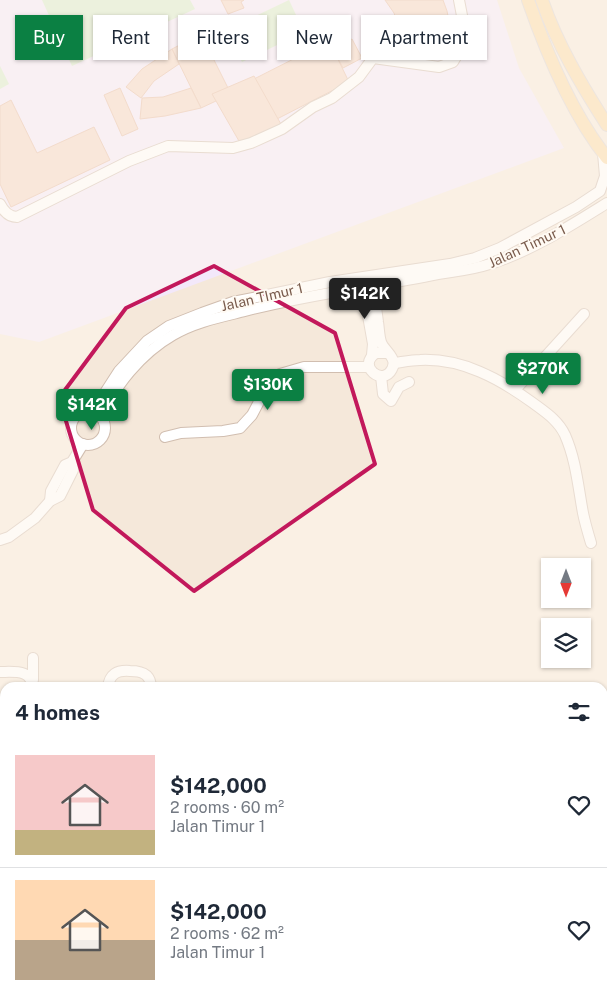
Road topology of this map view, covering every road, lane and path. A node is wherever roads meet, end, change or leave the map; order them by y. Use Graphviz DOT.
graph roads {
  1 [pos="459,0"];
  2 [pos="528,0"];
  3 [pos="542,0"];
  4 [pos="607,125"];
  5 [pos="605,156"];
  6 [pos="607,203"];
  7 [pos="0,204"];
  8 [pos="367,282"];
  9 [pos="584,314"];
  10 [pos="388,353"];
  11 [pos="372,355"];
  12 [pos="394,363"];
  13 [pos="369,366"];
  14 [pos="381,376"];
  15 [pos="409,382"];
  16 [pos="515,390"];
  17 [pos="88,412"];
  18 [pos="104,421"];
  19 [pos="165,437"];
  20 [pos="82,444"];
  21 [pos="0,540"];
  22 [pos="591,543"];
  23 [pos="32,658"];
  24 [pos="0,672"];
  25 [pos="31,682"];
  26 [pos="32,682"];
  27 [pos="109,682"];
  28 [pos="151,682"];
  29 [pos="418,1003"];
  30 [pos="427,1003"];
  1 -- 7 [label="street"];
  2 -- 5 [label="main road"];
  3 -- 4 [label="main road"];
  5 -- 8 [label="street, Jalan TImur 1"];
  6 -- 8 [label="street, Jalan Timur 1"];
  8 -- 10 [label="street"];
  8 -- 11 [label="street"];
  8 -- 17 [label="street, Jalan TImur 1"];
  8 -- 18 [label="street, Jalan Timur 1"];
  9 -- 16 [label="street"];
  10 -- 11 [label="street"];
  10 -- 12 [label="street"];
  11 -- 13 [label="street"];
  12 -- 14 [label="street"];
  12 -- 16 [label="street"];
  13 -- 14 [label="street"];
  13 -- 19 [label="street"];
  14 -- 15 [label="street"];
  16 -- 22 [label="street"];
  17 -- 18 [label="street"];
  17 -- 20 [label="street"];
  18 -- 20 [label="street"];
  20 -- 21 [label="street"];
  23 -- 26 [label="street"];
  24 -- 25 [label="street"];
  27 -- 28 [label="street"];
  29 -- 30 [label="street"];
}
